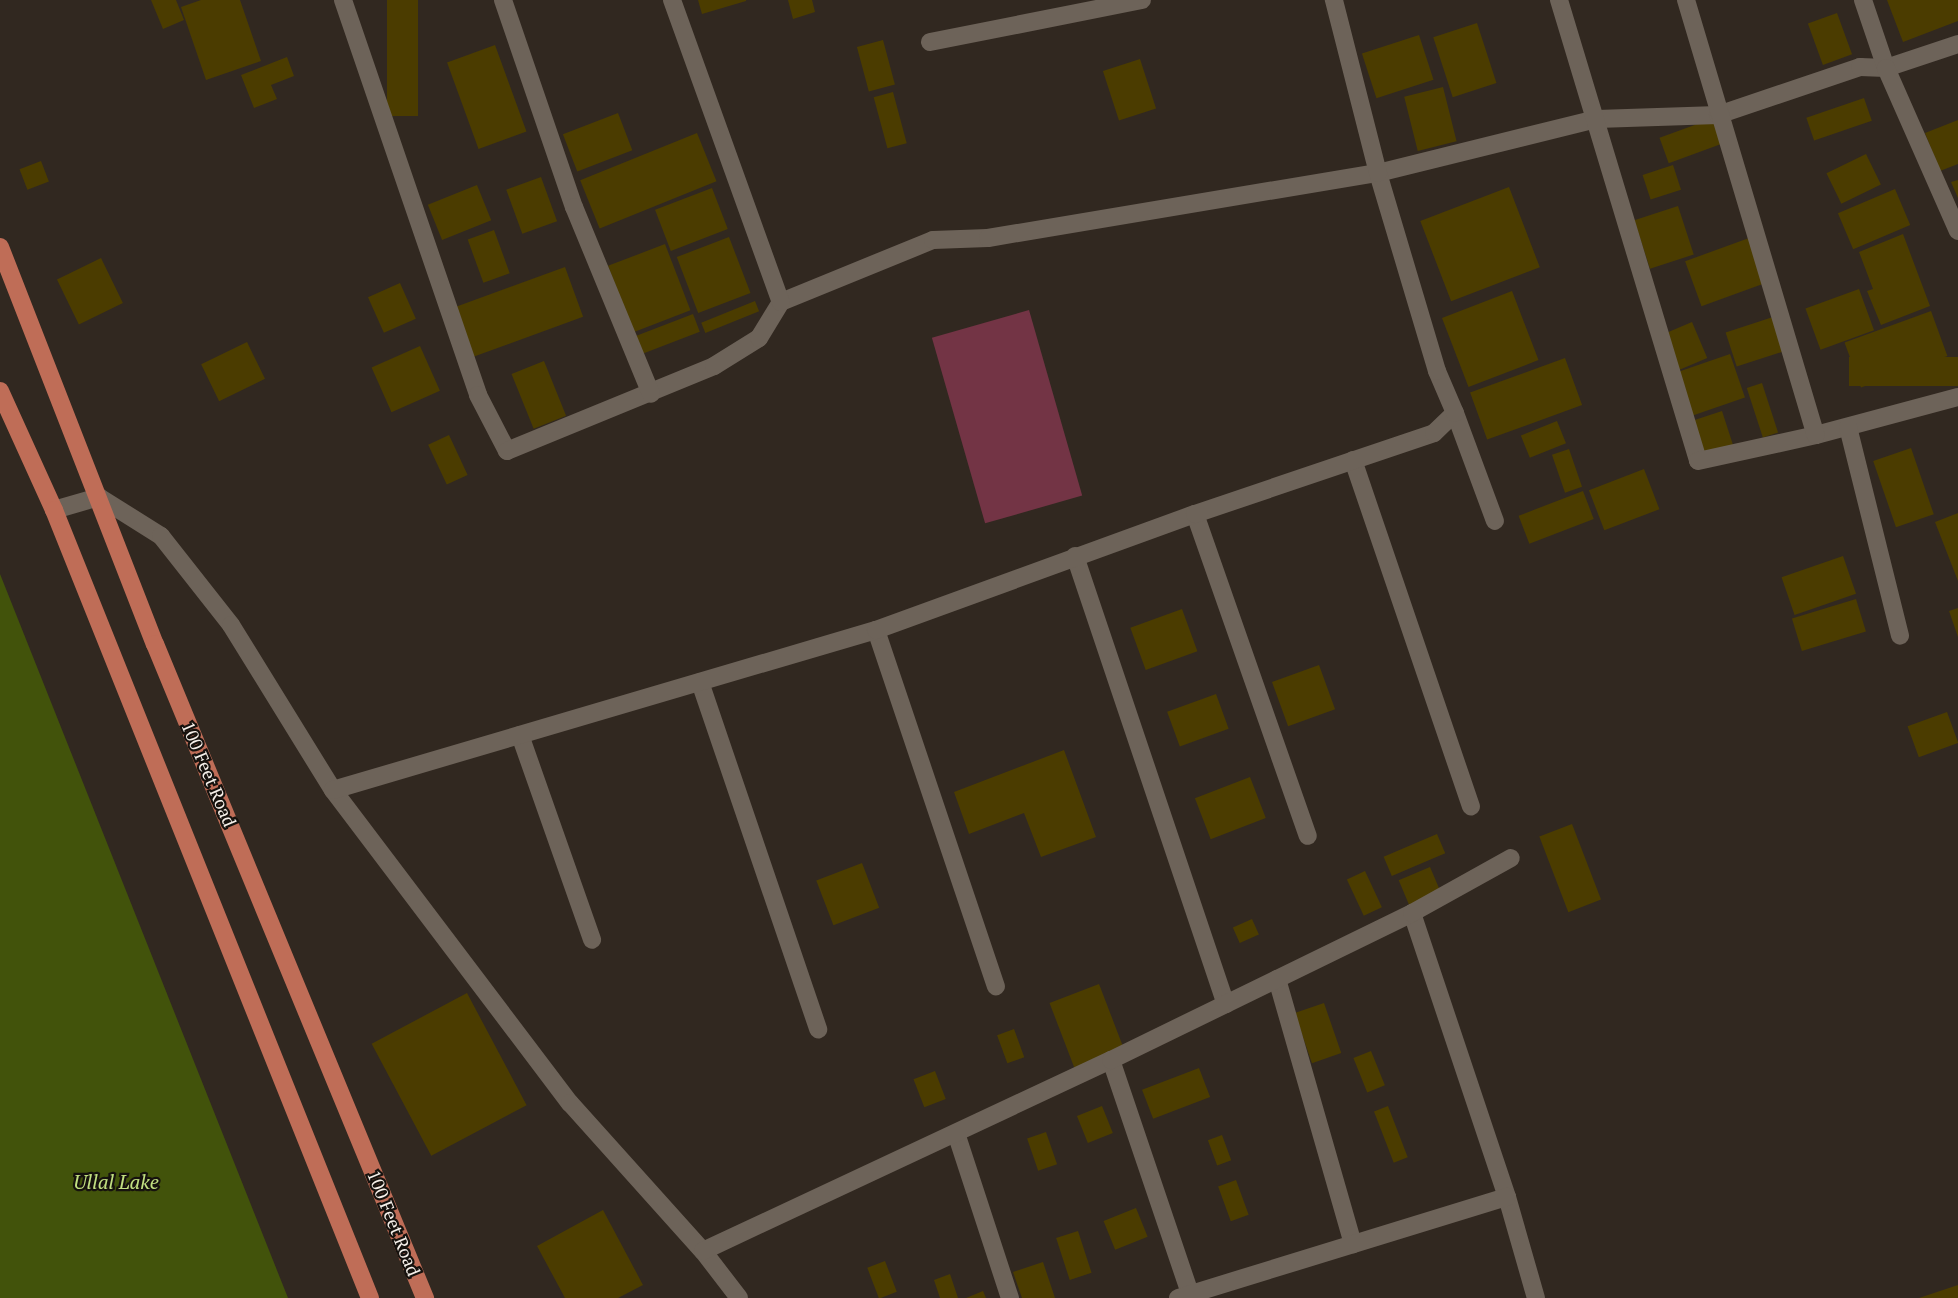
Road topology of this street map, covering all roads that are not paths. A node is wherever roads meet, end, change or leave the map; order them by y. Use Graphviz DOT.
graph roads {
  1 [pos="343,0"];
  2 [pos="503,0"];
  3 [pos="672,0"];
  4 [pos="1142,0"];
  5 [pos="1334,0"];
  6 [pos="1559,0"];
  7 [pos="1686,0"];
  8 [pos="1863,0"];
  9 [pos="930,42"];
  10 [pos="1958,44"];
  11 [pos="1886,68"];
  12 [pos="1718,115"];
  13 [pos="1597,119"];
  14 [pos="1378,173"];
  15 [pos="1958,231"];
  16 [pos="0,247"];
  17 [pos="781,302"];
  18 [pos="0,391"];
  19 [pos="651,394"];
  20 [pos="1958,397"];
  21 [pos="1455,413"];
  22 [pos="1848,427"];
  23 [pos="1816,435"];
  24 [pos="1353,460"];
  25 [pos="99,497"];
  26 [pos="54,510"];
  27 [pos="1195,514"];
  28 [pos="1495,521"];
  29 [pos="1075,556"];
  30 [pos="876,630"];
  31 [pos="1900,636"];
  32 [pos="699,682"];
  33 [pos="520,735"];
  34 [pos="333,790"];
  35 [pos="1471,806"];
  36 [pos="1308,836"];
  37 [pos="1512,858"];
  38 [pos="1412,913"];
  39 [pos="592,940"];
  40 [pos="1277,979"];
  41 [pos="996,986"];
  42 [pos="1226,1004"];
  43 [pos="818,1029"];
  44 [pos="1111,1060"];
  45 [pos="956,1133"];
  46 [pos="1507,1197"];
  47 [pos="1353,1244"];
  48 [pos="703,1251"];
  49 [pos="1184,1296"];
  50 [pos="370,1298"];
  51 [pos="425,1298"];
  52 [pos="739,1298"];
  53 [pos="1010,1298"];
  54 [pos="1536,1298"];
  1 -- 19 [label="street"];
  2 -- 19 [label="street"];
  3 -- 17 [label="street"];
  4 -- 9 [label="street"];
  5 -- 14 [label="street"];
  6 -- 13 [label="street"];
  7 -- 12 [label="street"];
  8 -- 11 [label="street"];
  10 -- 11 [label="street"];
  11 -- 12 [label="street"];
  11 -- 15 [label="street"];
  12 -- 13 [label="street"];
  12 -- 23 [label="street"];
  13 -- 14 [label="street"];
  13 -- 23 [label="street"];
  14 -- 17 [label="street"];
  14 -- 21 [label="street"];
  16 -- 25 [label="main road, 100 Feet Road"];
  17 -- 19 [label="street"];
  18 -- 26 [label="main road"];
  20 -- 22 [label="street"];
  21 -- 24 [label="street"];
  21 -- 28 [label="street"];
  22 -- 23 [label="street"];
  22 -- 31 [label="street"];
  24 -- 27 [label="street"];
  24 -- 35 [label="street"];
  25 -- 26 [label="street"];
  25 -- 34 [label="street"];
  25 -- 51 [label="main road, 100 Feet Road"];
  26 -- 50 [label="main road"];
  27 -- 29 [label="street"];
  27 -- 36 [label="street"];
  29 -- 30 [label="street"];
  29 -- 42 [label="street"];
  30 -- 32 [label="street"];
  30 -- 41 [label="street"];
  32 -- 33 [label="street"];
  32 -- 43 [label="street"];
  33 -- 34 [label="street"];
  33 -- 39 [label="street"];
  34 -- 48 [label="street"];
  37 -- 38 [label="street"];
  38 -- 40 [label="street"];
  38 -- 46 [label="street"];
  40 -- 42 [label="street"];
  40 -- 47 [label="street"];
  42 -- 44 [label="street"];
  44 -- 45 [label="street"];
  44 -- 49 [label="street"];
  45 -- 48 [label="street"];
  45 -- 53 [label="street"];
  46 -- 47 [label="street"];
  46 -- 54 [label="street"];
  47 -- 49 [label="street"];
  48 -- 52 [label="street"];
}
